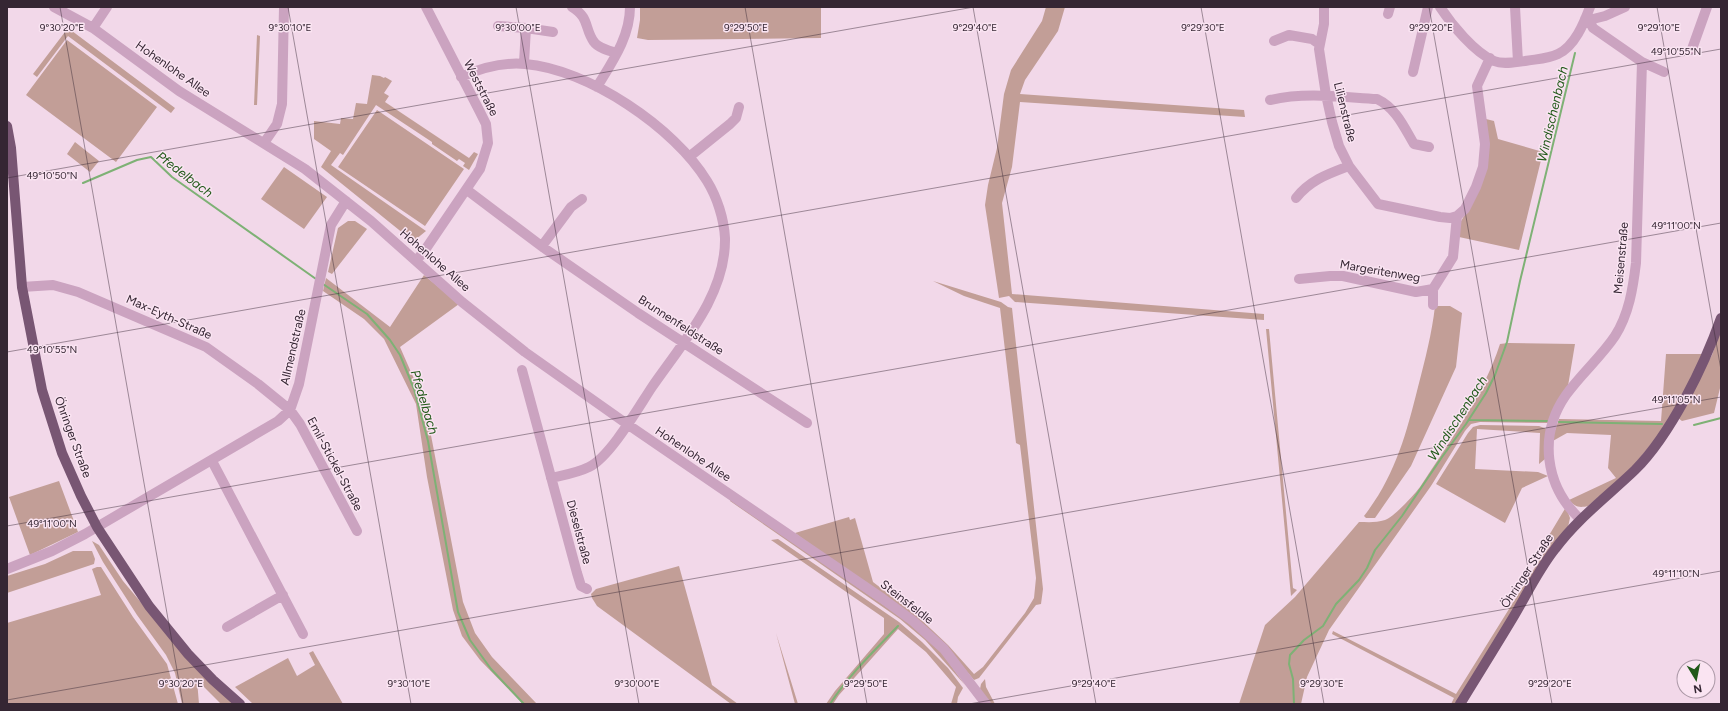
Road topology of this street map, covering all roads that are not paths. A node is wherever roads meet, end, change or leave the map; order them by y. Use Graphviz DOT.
graph roads {
  1 [pos="54,7"];
  2 [pos="107,7"];
  3 [pos="284,7"];
  4 [pos="426,7"];
  5 [pos="572,7"];
  6 [pos="630,7"];
  7 [pos="1324,7"];
  8 [pos="1428,7"];
  9 [pos="1440,7"];
  10 [pos="1515,7"];
  11 [pos="1590,7"];
  12 [pos="1625,7"];
  13 [pos="1707,7"];
  14 [pos="1587,20"];
  15 [pos="498,26"];
  16 [pos="93,28"];
  17 [pos="526,28"];
  18 [pos="552,32"];
  19 [pos="1274,41"];
  20 [pos="1320,44"];
  21 [pos="1692,49"];
  22 [pos="617,53"];
  23 [pos="1490,58"];
  24 [pos="1518,62"];
  25 [pos="1642,62"];
  26 [pos="524,63"];
  27 [pos="1413,72"];
  28 [pos="1664,72"];
  29 [pos="461,77"];
  30 [pos="597,87"];
  31 [pos="1326,95"];
  32 [pos="1270,100"];
  33 [pos="739,107"];
  34 [pos="7,126"];
  35 [pos="264,143"];
  36 [pos="1429,147"];
  37 [pos="689,157"];
  38 [pos="1349,166"];
  39 [pos="467,190"];
  40 [pos="1296,198"];
  41 [pos="582,200"];
  42 [pos="346,201"];
  43 [pos="1457,216"];
  44 [pos="542,246"];
  45 [pos="416,261"];
  46 [pos="1299,279"];
  47 [pos="22,287"];
  48 [pos="1433,290"];
  49 [pos="1433,305"];
  50 [pos="1721,318"];
  51 [pos="683,342"];
  52 [pos="522,370"];
  53 [pos="290,410"];
  54 [pos="807,423"];
  55 [pos="627,424"];
  56 [pos="212,460"];
  57 [pos="551,478"];
  58 [pos="1580,519"];
  59 [pos="97,527"];
  60 [pos="356,530"];
  61 [pos="795,539"];
  62 [pos="7,569"];
  63 [pos="587,590"];
  64 [pos="283,595"];
  65 [pos="227,627"];
  66 [pos="303,634"];
  67 [pos="240,704"];
  68 [pos="986,704"];
  69 [pos="1460,704"];
  1 -- 16 [label="street, Hohenlohe Allee"];
  2 -- 16 [label="street"];
  3 -- 35 [label="street"];
  4 -- 29 [label="street, Weststraße"];
  5 -- 22 [label="street"];
  6 -- 22 [label="street"];
  7 -- 20 [label="street, Lilienstraße"];
  8 -- 27 [label="street"];
  9 -- 23 [label="street"];
  10 -- 24 [label="street"];
  11 -- 14 [label="street"];
  12 -- 14 [label="street"];
  13 -- 21 [label="street"];
  14 -- 24 [label="street"];
  14 -- 25 [label="street"];
  15 -- 17 [label="street"];
  16 -- 35 [label="street, Hohenlohe Allee"];
  17 -- 18 [label="street"];
  17 -- 26 [label="street"];
  19 -- 20 [label="street"];
  20 -- 31 [label="street, Lilienstraße"];
  22 -- 30 [label="street"];
  23 -- 24 [label="street"];
  23 -- 43 [label="street"];
  25 -- 28 [label="street"];
  25 -- 58 [label="street, Meisenstraße"];
  26 -- 29 [label="street"];
  26 -- 30 [label="street"];
  29 -- 39 [label="street, Weststraße"];
  30 -- 37 [label="street"];
  31 -- 32 [label="street"];
  31 -- 36 [label="street"];
  31 -- 38 [label="street, Lilienstraße"];
  33 -- 37 [label="street"];
  34 -- 47 [label="main road, Öhringer Straße"];
  35 -- 42 [label="street, Hohenlohe Allee"];
  37 -- 51 [label="street"];
  38 -- 40 [label="street"];
  38 -- 43 [label="street, Lilienstraße"];
  39 -- 44 [label="street, Brunnenfeldstraße"];
  39 -- 45 [label="street, Weststraße"];
  41 -- 44 [label="street"];
  42 -- 45 [label="street, Hohenlohe Allee"];
  42 -- 53 [label="street, Allmendstraße"];
  43 -- 48 [label="street"];
  44 -- 51 [label="street, Brunnenfeldstraße"];
  45 -- 55 [label="street, Hohenlohe Allee"];
  46 -- 48 [label="street, Margeritenweg"];
  47 -- 53 [label="street, Max-Eyth-Straße"];
  47 -- 59 [label="main road, Öhringer Straße"];
  48 -- 49 [label="street"];
  50 -- 58 [label="main road, Öhringer Straße"];
  51 -- 54 [label="street, Brunnenfeldstraße"];
  51 -- 55 [label="street"];
  52 -- 57 [label="street, Dieselstraße"];
  53 -- 56 [label="street"];
  53 -- 60 [label="street, Emil-Stickel-Straße"];
  55 -- 57 [label="street"];
  55 -- 61 [label="street, Hohenlohe Allee"];
  56 -- 59 [label="street"];
  56 -- 64 [label="street"];
  57 -- 63 [label="street, Dieselstraße"];
  58 -- 69 [label="main road, Öhringer Straße"];
  59 -- 62 [label="street"];
  59 -- 67 [label="main road, Öhringer Straße"];
  61 -- 68 [label="street, Steinsfeldle"];
  64 -- 65 [label="street"];
  64 -- 66 [label="street"];
}
